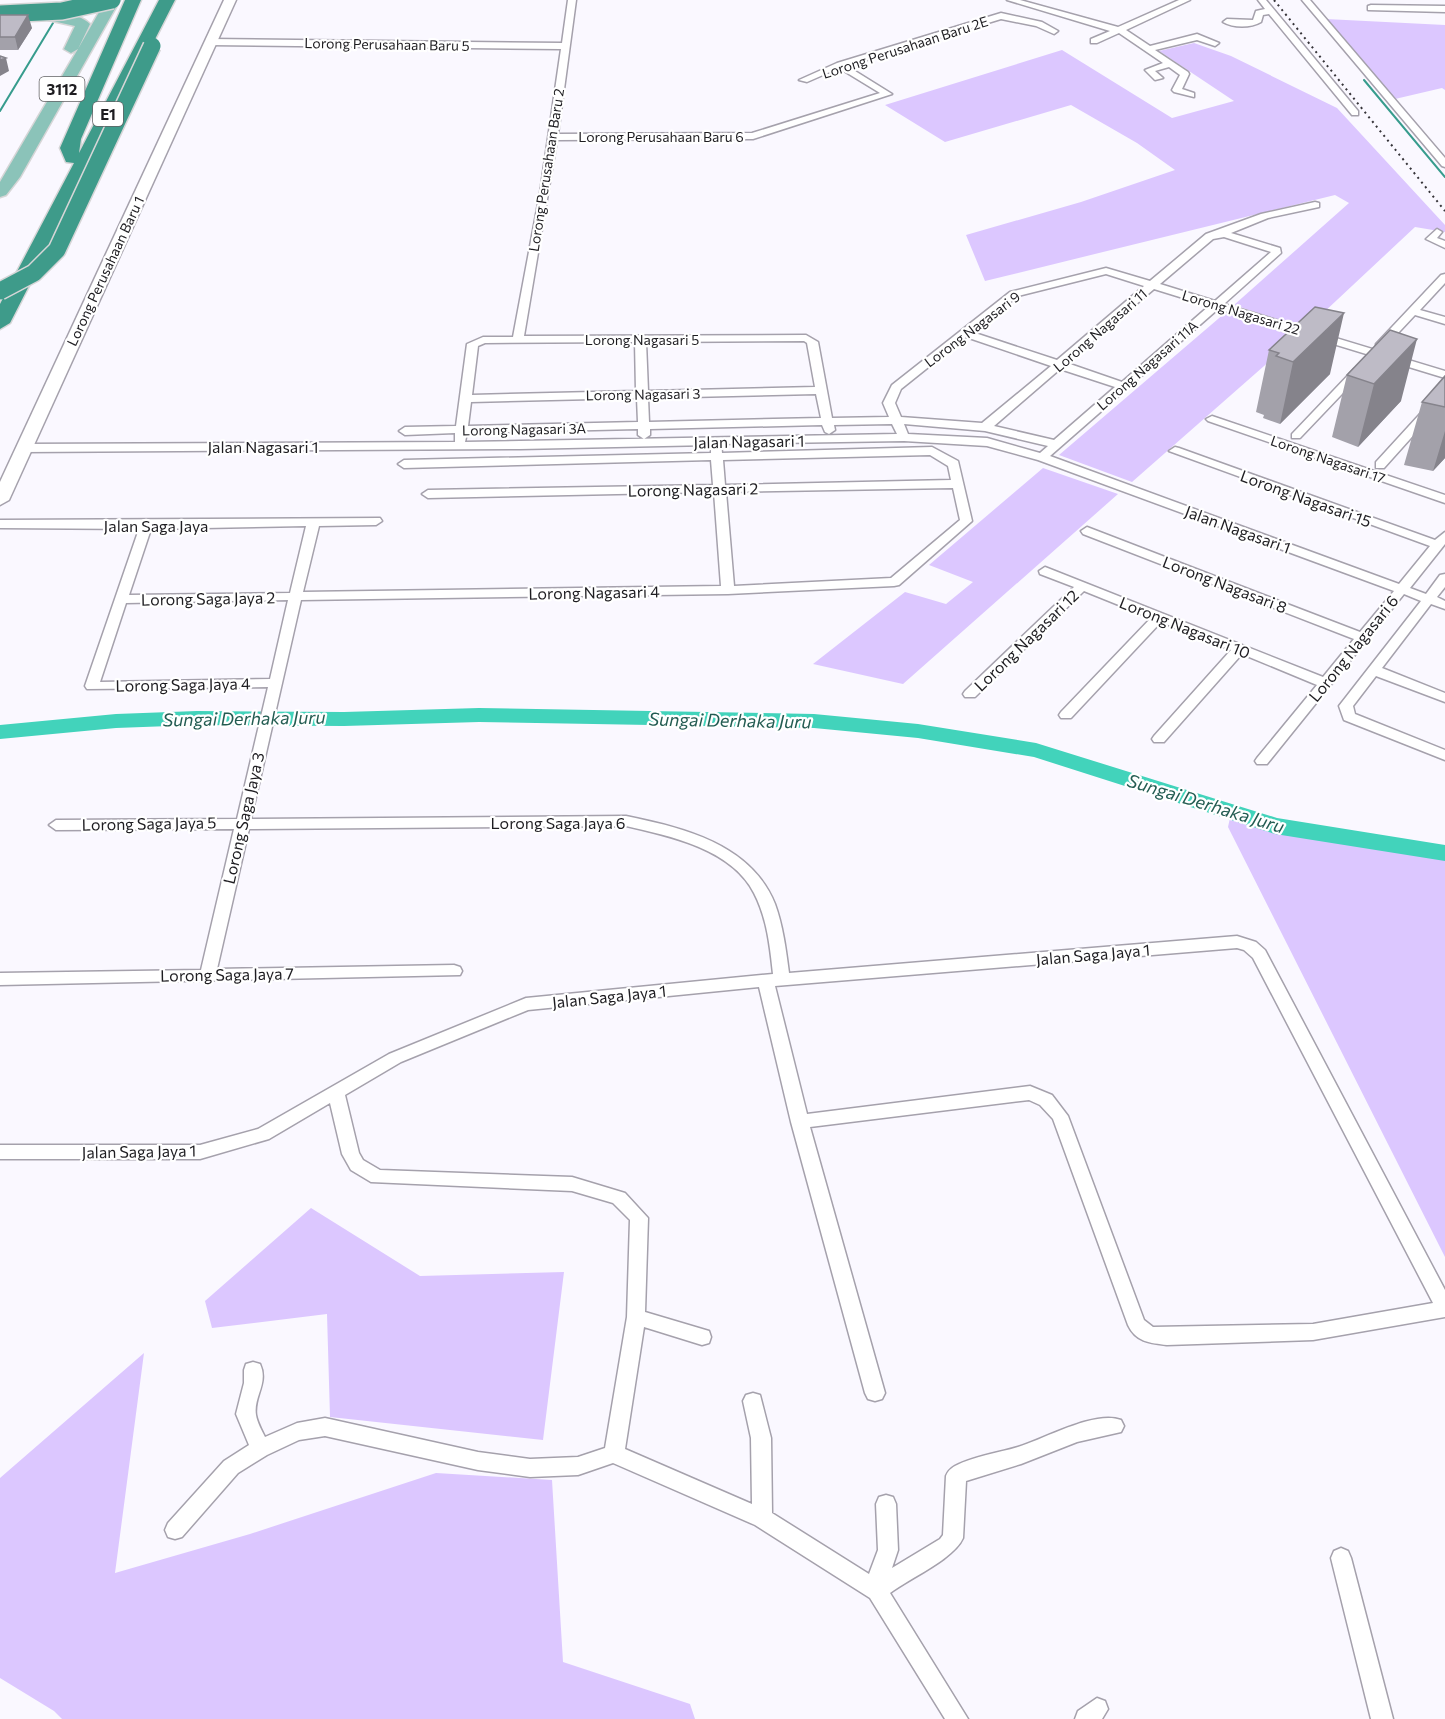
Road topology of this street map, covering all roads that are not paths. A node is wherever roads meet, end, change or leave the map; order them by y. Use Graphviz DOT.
graph roads {
  1 [pos="100,0"];
  2 [pos="112,0"];
  3 [pos="134,0"];
  4 [pos="154,0"];
  5 [pos="167,0"];
  6 [pos="230,0"];
  7 [pos="572,0"];
  8 [pos="1011,0"];
  9 [pos="1186,0"];
  10 [pos="1262,0"];
  11 [pos="1306,0"];
  12 [pos="1371,8"];
  13 [pos="1445,9"];
  14 [pos="1270,11"];
  15 [pos="0,16"];
  16 [pos="1062,16"];
  17 [pos="52,17"];
  18 [pos="1227,22"];
  19 [pos="1039,24"];
  20 [pos="1118,30"];
  21 [pos="1053,31"];
  22 [pos="151,40"];
  23 [pos="1094,40"];
  24 [pos="210,42"];
  25 [pos="1215,43"];
  26 [pos="565,46"];
  27 [pos="1149,48"];
  28 [pos="1170,63"];
  29 [pos="840,65"];
  30 [pos="1158,78"];
  31 [pos="804,80"];
  32 [pos="1191,95"];
  33 [pos="1354,113"];
  34 [pos="553,137"];
  35 [pos="25,141"];
  36 [pos="72,158"];
  37 [pos="1445,164"];
  38 [pos="0,172"];
  39 [pos="0,192"];
  40 [pos="1315,205"];
  41 [pos="1437,232"];
  42 [pos="1215,235"];
  43 [pos="1445,245"];
  44 [pos="1106,271"];
  45 [pos="1445,277"];
  46 [pos="1153,284"];
  47 [pos="0,289"];
  48 [pos="1217,304"];
  49 [pos="1413,311"];
  50 [pos="1445,321"];
  51 [pos="0,323"];
  52 [pos="964,333"];
  53 [pos="518,339"];
  54 [pos="639,339"];
  55 [pos="1374,353"];
  56 [pos="1059,364"];
  57 [pos="1445,375"];
  58 [pos="1123,386"];
  59 [pos="821,390"];
  60 [pos="1445,393"];
  61 [pos="642,394"];
  62 [pos="465,399"];
  63 [pos="1212,419"];
  64 [pos="898,420"];
  65 [pos="827,422"];
  66 [pos="643,426"];
  67 [pos="985,427"];
  68 [pos="461,430"];
  69 [pos="405,431"];
  70 [pos="1296,436"];
  71 [pos="904,437"];
  72 [pos="832,439"];
  73 [pos="716,442"];
  74 [pos="644,443"];
  75 [pos="1056,444"];
  76 [pos="459,445"];
  77 [pos="24,448"];
  78 [pos="1175,451"];
  79 [pos="717,457"];
  80 [pos="1042,457"];
  81 [pos="404,464"];
  82 [pos="1380,465"];
  83 [pos="958,484"];
  84 [pos="719,489"];
  85 [pos="428,494"];
  86 [pos="1445,499"];
  87 [pos="0,500"];
  88 [pos="376,521"];
  89 [pos="313,523"];
  90 [pos="0,524"];
  91 [pos="146,525"];
  92 [pos="1087,531"];
  93 [pos="1441,540"];
  94 [pos="1045,571"];
  95 [pos="1445,578"];
  96 [pos="1082,586"];
  97 [pos="1402,589"];
  98 [pos="728,590"];
  99 [pos="294,596"];
  100 [pos="121,599"];
  101 [pos="1429,599"];
  102 [pos="1445,605"];
  103 [pos="1159,617"];
  104 [pos="1362,638"];
  105 [pos="1239,649"];
  106 [pos="1374,670"];
  107 [pos="1325,683"];
  108 [pos="273,689"];
  109 [pos="970,694"];
  110 [pos="1445,698"];
  111 [pos="1066,715"];
  112 [pos="1159,739"];
  113 [pos="1445,755"];
  114 [pos="1262,761"];
  115 [pos="243,822"];
  116 [pos="56,825"];
  117 [pos="454,971"];
  118 [pos="208,973"];
  119 [pos="0,979"];
  120 [pos="774,980"];
  121 [pos="336,1093"];
  122 [pos="800,1122"];
  123 [pos="0,1152"];
  124 [pos="1445,1308"];
  125 [pos="636,1317"];
  126 [pos="702,1337"];
  127 [pos="253,1370"];
  128 [pos="874,1394"];
  129 [pos="753,1401"];
  130 [pos="1114,1426"];
  131 [pos="260,1449"];
  132 [pos="614,1454"];
  133 [pos="886,1504"];
  134 [pos="762,1518"];
  135 [pos="175,1530"];
  136 [pos="1341,1558"];
  137 [pos="877,1591"];
  138 [pos="957,1719"];
  139 [pos="1382,1719"];
  1 -- 17 [label="main road"];
  2 -- 15 [label="highway, bridge"];
  2 -- 35 [label="main road, 3112"];
  3 -- 36 [label="highway"];
  4 -- 36 [label="highway, E1"];
  5 -- 22 [label="highway, E1"];
  6 -- 24 [label="street, Lorong Perusahaan Baru 1"];
  7 -- 26 [label="street, Lorong Perusahaan Baru 2"];
  8 -- 16 [label="street"];
  9 -- 20 [label="street"];
  10 -- 14 [label="street"];
  11 -- 37 [label="street"];
  12 -- 13 [label="street"];
  14 -- 18 [label="street"];
  14 -- 33 [label="street"];
  15 -- 17 [label="street"];
  16 -- 19 [label="street"];
  16 -- 20 [label="street"];
  17 -- 35 [label="main road, 3112"];
  19 -- 21 [label="street"];
  19 -- 29 [label="street, Lorong Perusahaan Baru 2E"];
  20 -- 23 [label="street"];
  20 -- 27 [label="street"];
  22 -- 47 [label="highway, bridge"];
  22 -- 51 [label="highway, E1"];
  24 -- 26 [label="street, Lorong Perusahaan Baru 5"];
  24 -- 77 [label="street, Lorong Perusahaan Baru 1"];
  25 -- 27 [label="street"];
  26 -- 34 [label="street, Lorong Perusahaan Baru 2"];
  27 -- 28 [label="street"];
  28 -- 30 [label="street"];
  28 -- 32 [label="street"];
  29 -- 31 [label="street, Lorong Perusahaan Baru 2E"];
  29 -- 34 [label="street, Lorong Perusahaan Baru 6"];
  34 -- 53 [label="street, Lorong Perusahaan Baru 2"];
  35 -- 38 [label="main road, 3112"];
  35 -- 39 [label="main road, 3112"];
  36 -- 47 [label="highway, E1"];
  40 -- 42 [label="street, Lorong Nagasari 11"];
  41 -- 43 [label="street"];
  42 -- 46 [label="street, Lorong Nagasari 11"];
  42 -- 48 [label="street, Lorong Nagasari 11A"];
  44 -- 46 [label="street, Lorong Nagasari 22"];
  44 -- 52 [label="street, Lorong Nagasari 9"];
  45 -- 49 [label="street"];
  46 -- 48 [label="street, Lorong Nagasari 22"];
  46 -- 56 [label="street, Lorong Nagasari 11"];
  48 -- 55 [label="street, Lorong Nagasari 22"];
  48 -- 58 [label="street, Lorong Nagasari 11A"];
  49 -- 50 [label="street"];
  49 -- 55 [label="street"];
  52 -- 56 [label="street"];
  52 -- 64 [label="street, Lorong Nagasari 9"];
  53 -- 54 [label="street, Lorong Nagasari 5"];
  53 -- 62 [label="street, Lorong Nagasari 5"];
  54 -- 59 [label="street, Lorong Nagasari 5"];
  54 -- 61 [label="street"];
  55 -- 57 [label="street, Lorong Nagasari 22"];
  55 -- 70 [label="street"];
  56 -- 58 [label="street"];
  56 -- 67 [label="street, Lorong Nagasari 11"];
  58 -- 75 [label="street, Lorong Nagasari 11A"];
  59 -- 61 [label="street, Lorong Nagasari 3"];
  59 -- 65 [label="street"];
  60 -- 82 [label="street"];
  61 -- 62 [label="street, Lorong Nagasari 3"];
  61 -- 66 [label="street"];
  62 -- 68 [label="street"];
  63 -- 86 [label="street, Lorong Nagasari 17"];
  64 -- 65 [label="street, Jalan Nagasari 1"];
  64 -- 67 [label="street, Jalan Nagasari 1"];
  64 -- 71 [label="street, Lorong Nagasari 9"];
  65 -- 66 [label="street, Jalan Nagasari 1"];
  65 -- 72 [label="street"];
  66 -- 68 [label="street, Lorong Nagasari 3A"];
  66 -- 74 [label="street"];
  67 -- 75 [label="street, Jalan Nagasari 1"];
  68 -- 69 [label="street, Lorong Nagasari 3A"];
  68 -- 76 [label="street"];
  71 -- 72 [label="street, Jalan Nagasari 1"];
  71 -- 80 [label="street, Jalan Nagasari 1"];
  72 -- 73 [label="street, Jalan Nagasari 1"];
  73 -- 74 [label="street, Jalan Nagasari 1"];
  73 -- 79 [label="street"];
  74 -- 76 [label="street, Jalan Nagasari 1"];
  75 -- 80 [label="street, Lorong Nagasari 11A"];
  76 -- 77 [label="street, Jalan Nagasari 1"];
  77 -- 87 [label="street, Lorong Perusahaan Baru 1"];
  78 -- 93 [label="street, Lorong Nagasari 15"];
  79 -- 81 [label="street"];
  79 -- 83 [label="street"];
  79 -- 84 [label="street"];
  80 -- 97 [label="street, Jalan Nagasari 1"];
  83 -- 84 [label="street, Lorong Nagasari 2"];
  83 -- 98 [label="street, Lorong Nagasari 4"];
  84 -- 85 [label="street, Lorong Nagasari 2"];
  84 -- 98 [label="street"];
  88 -- 89 [label="street, Jalan Saga Jaya"];
  89 -- 91 [label="street, Jalan Saga Jaya"];
  89 -- 99 [label="street, Lorong Saga Jaya 3"];
  90 -- 91 [label="street, Jalan Saga Jaya"];
  91 -- 100 [label="street"];
  92 -- 104 [label="street, Lorong Nagasari 8"];
  93 -- 97 [label="street, Lorong Nagasari 6"];
  94 -- 96 [label="street, Lorong Nagasari 10"];
  95 -- 101 [label="street"];
  96 -- 103 [label="street, Lorong Nagasari 10"];
  96 -- 109 [label="street, Lorong Nagasari 12"];
  97 -- 101 [label="street, Jalan Nagasari 1"];
  97 -- 104 [label="street, Lorong Nagasari 6"];
  98 -- 99 [label="street, Lorong Nagasari 4"];
  99 -- 100 [label="street, Lorong Saga Jaya 2"];
  99 -- 108 [label="street, Lorong Saga Jaya 3"];
  100 -- 108 [label="street, Lorong Saga Jaya 4"];
  101 -- 102 [label="street, Jalan Nagasari 1"];
  101 -- 106 [label="street"];
  103 -- 105 [label="street, Lorong Nagasari 10"];
  103 -- 111 [label="street"];
  104 -- 107 [label="street, Lorong Nagasari 6"];
  105 -- 107 [label="street, Lorong Nagasari 10"];
  105 -- 112 [label="street"];
  106 -- 110 [label="street"];
  106 -- 113 [label="street"];
  107 -- 114 [label="street, Lorong Nagasari 6"];
  108 -- 115 [label="street, Lorong Saga Jaya 3"];
  115 -- 116 [label="street, Lorong Saga Jaya 5"];
  115 -- 118 [label="street, Lorong Saga Jaya 3"];
  115 -- 120 [label="street, Lorong Saga Jaya 6"];
  117 -- 118 [label="street, Lorong Saga Jaya 7"];
  118 -- 119 [label="street, Lorong Saga Jaya 7"];
  120 -- 121 [label="street, Jalan Saga Jaya 1"];
  120 -- 122 [label="street, Lorong Saga Jaya 6"];
  120 -- 124 [label="street, Jalan Saga Jaya 1"];
  121 -- 123 [label="street, Jalan Saga Jaya 1"];
  121 -- 125 [label="street"];
  122 -- 124 [label="street"];
  122 -- 128 [label="street, Lorong Saga Jaya 6"];
  125 -- 126 [label="street"];
  125 -- 132 [label="street"];
  127 -- 131 [label="street"];
  129 -- 134 [label="street"];
  130 -- 137 [label="street"];
  131 -- 132 [label="street"];
  131 -- 135 [label="street"];
  132 -- 134 [label="street"];
  133 -- 137 [label="street"];
  134 -- 137 [label="street"];
  136 -- 139 [label="street"];
  137 -- 138 [label="street"];
}
